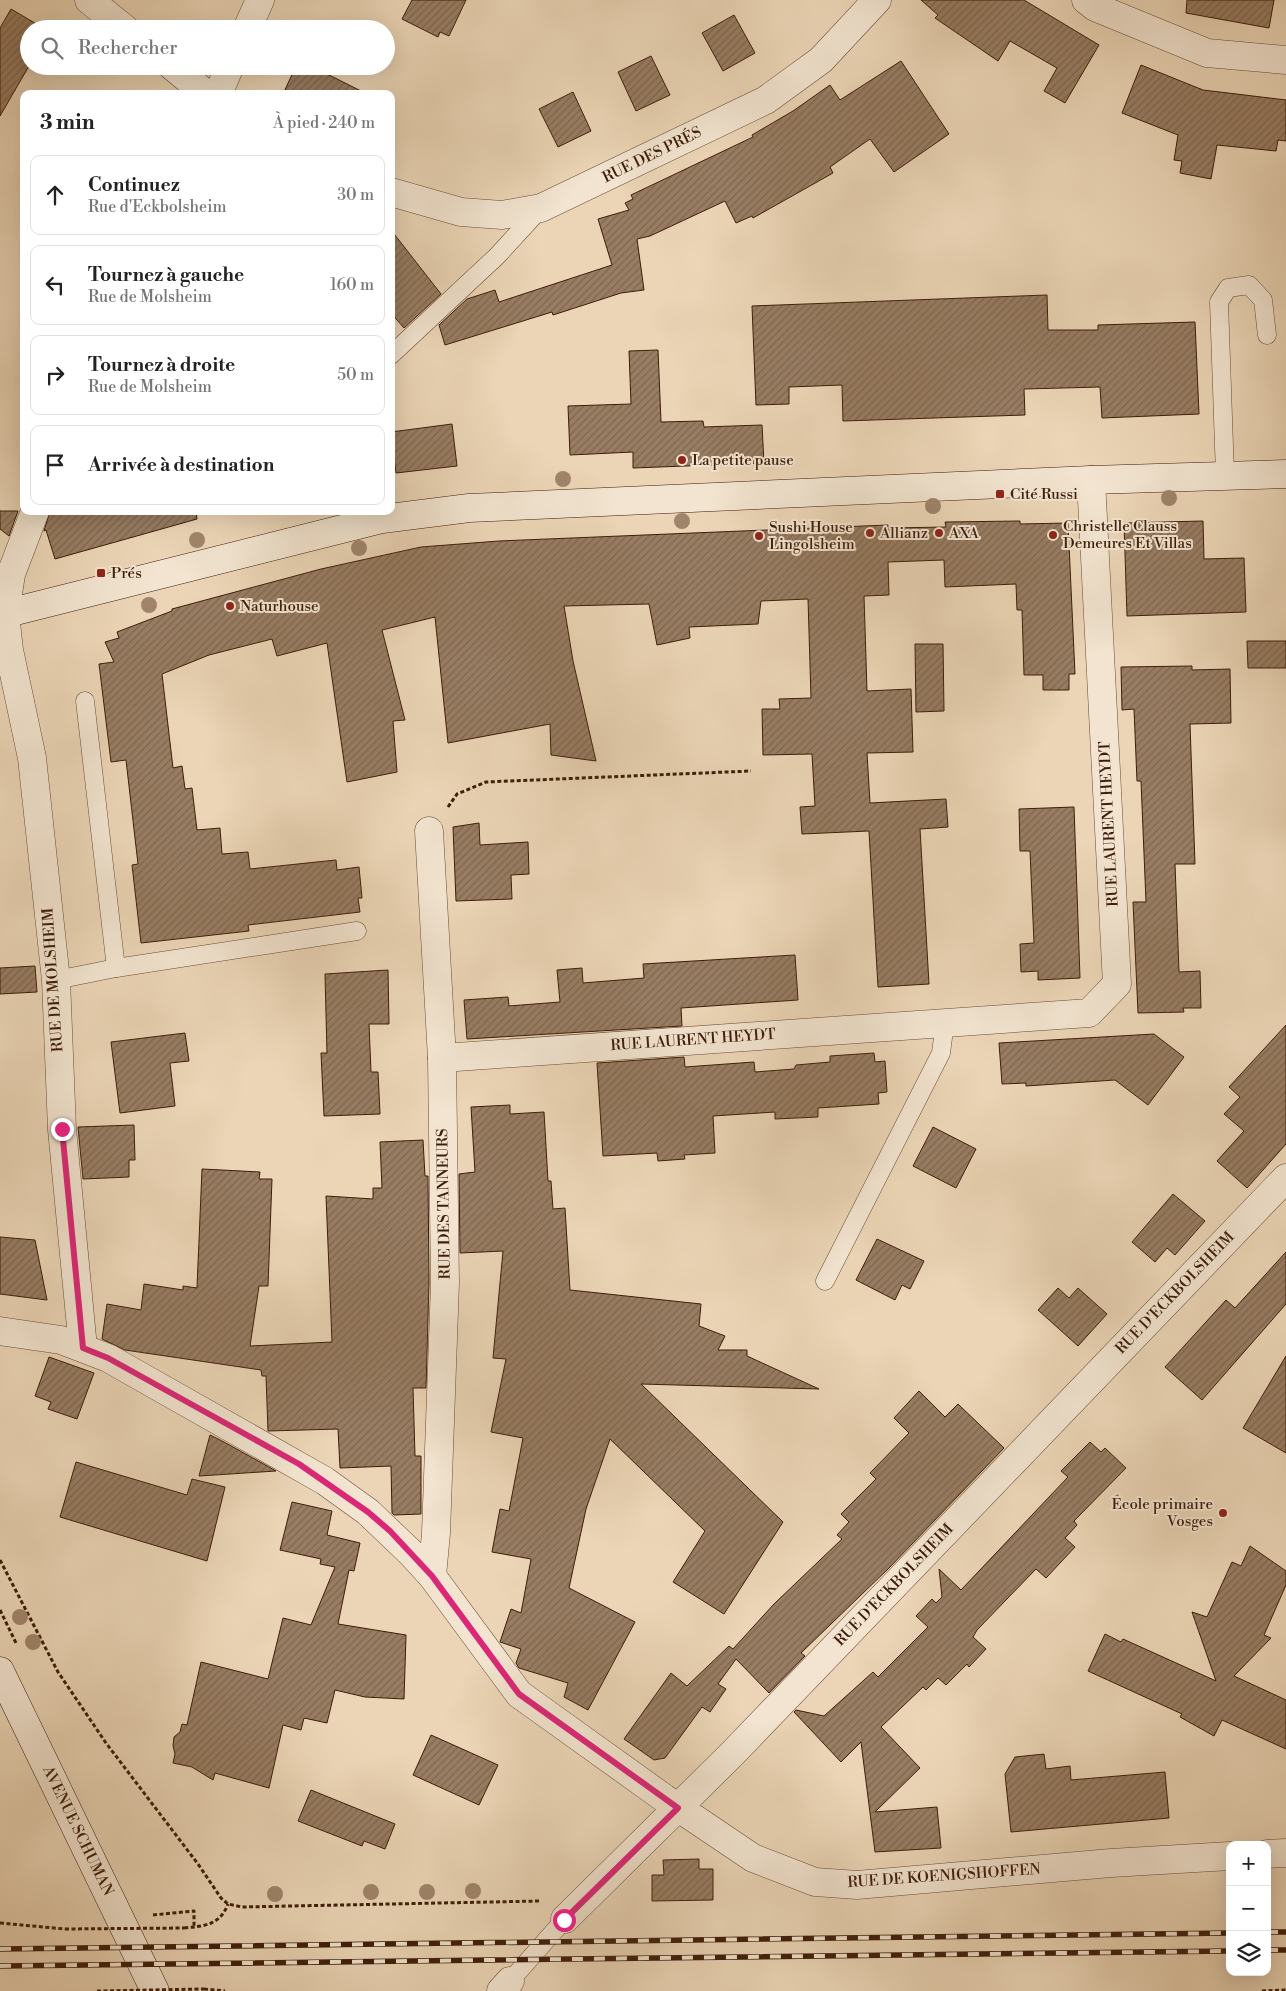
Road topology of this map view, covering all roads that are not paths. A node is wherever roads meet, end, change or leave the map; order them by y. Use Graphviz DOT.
graph roads {
  1 [pos="89,0"];
  2 [pos="260,0"];
  3 [pos="877,0"];
  4 [pos="1086,0"];
  5 [pos="114,20"];
  6 [pos="251,20"];
  7 [pos="1286,60"];
  8 [pos="226,75"];
  9 [pos="220,90"];
  10 [pos="395,193"];
  11 [pos="541,208"];
  12 [pos="1267,335"];
  13 [pos="395,351"];
  14 [pos="1286,474"];
  15 [pos="1225,475"];
  16 [pos="1091,480"];
  17 [pos="33,515"];
  18 [pos="2,615"];
  19 [pos="85,701"];
  20 [pos="429,831"];
  21 [pos="357,931"];
  22 [pos="116,968"];
  23 [pos="56,980"];
  24 [pos="945,1022"];
  25 [pos="442,1058"];
  26 [pos="1286,1178"];
  27 [pos="826,1281"];
  28 [pos="0,1331"];
  29 [pos="83,1348"];
  30 [pos="432,1576"];
  31 [pos="0,1671"];
  32 [pos="678,1808"];
  33 [pos="1286,1853"];
  34 [pos="1271,1854"];
  35 [pos="1226,1856"];
  36 [pos="564,1920"];
  37 [pos="506,1986"];
  38 [pos="155,1991"];
  1 -- 5 [label="street"];
  2 -- 6 [label="street"];
  3 -- 11 [label="street, RUE DES PRÉS"];
  4 -- 7 [label="street"];
  8 -- 9 [label="street"];
  10 -- 11 [label="street, RUE DES PRÉS"];
  11 -- 13 [label="lane"];
  12 -- 15 [label="lane"];
  14 -- 15 [label="street"];
  15 -- 16 [label="street"];
  16 -- 18 [label="street"];
  16 -- 24 [label="street, RUE LAURENT HEYDT"];
  17 -- 18 [label="street"];
  18 -- 23 [label="street, RUE DE MOLSHEIM"];
  19 -- 22 [label="lane"];
  20 -- 25 [label="street, RUE DES TANNEURS"];
  21 -- 22 [label="lane"];
  22 -- 23 [label="lane"];
  23 -- 29 [label="street, RUE DE MOLSHEIM"];
  24 -- 25 [label="street, RUE LAURENT HEYDT"];
  24 -- 27 [label="lane"];
  25 -- 30 [label="street, RUE DES TANNEURS"];
  26 -- 32 [label="street, RUE D'ECKBOLSHEIM"];
  28 -- 29 [label="street"];
  29 -- 30 [label="street"];
  30 -- 32 [label="street"];
  31 -- 38 [label="street, AVENUE SCHUMAN"];
  32 -- 35 [label="street, RUE DE KOENIGSHOFFEN"];
  32 -- 36 [label="street, RUE D'ECKBOLSHEIM"];
  33 -- 34 [label="street"];
  36 -- 37 [label="lane, RUE D'ECKBOLSHEIM"];
}
